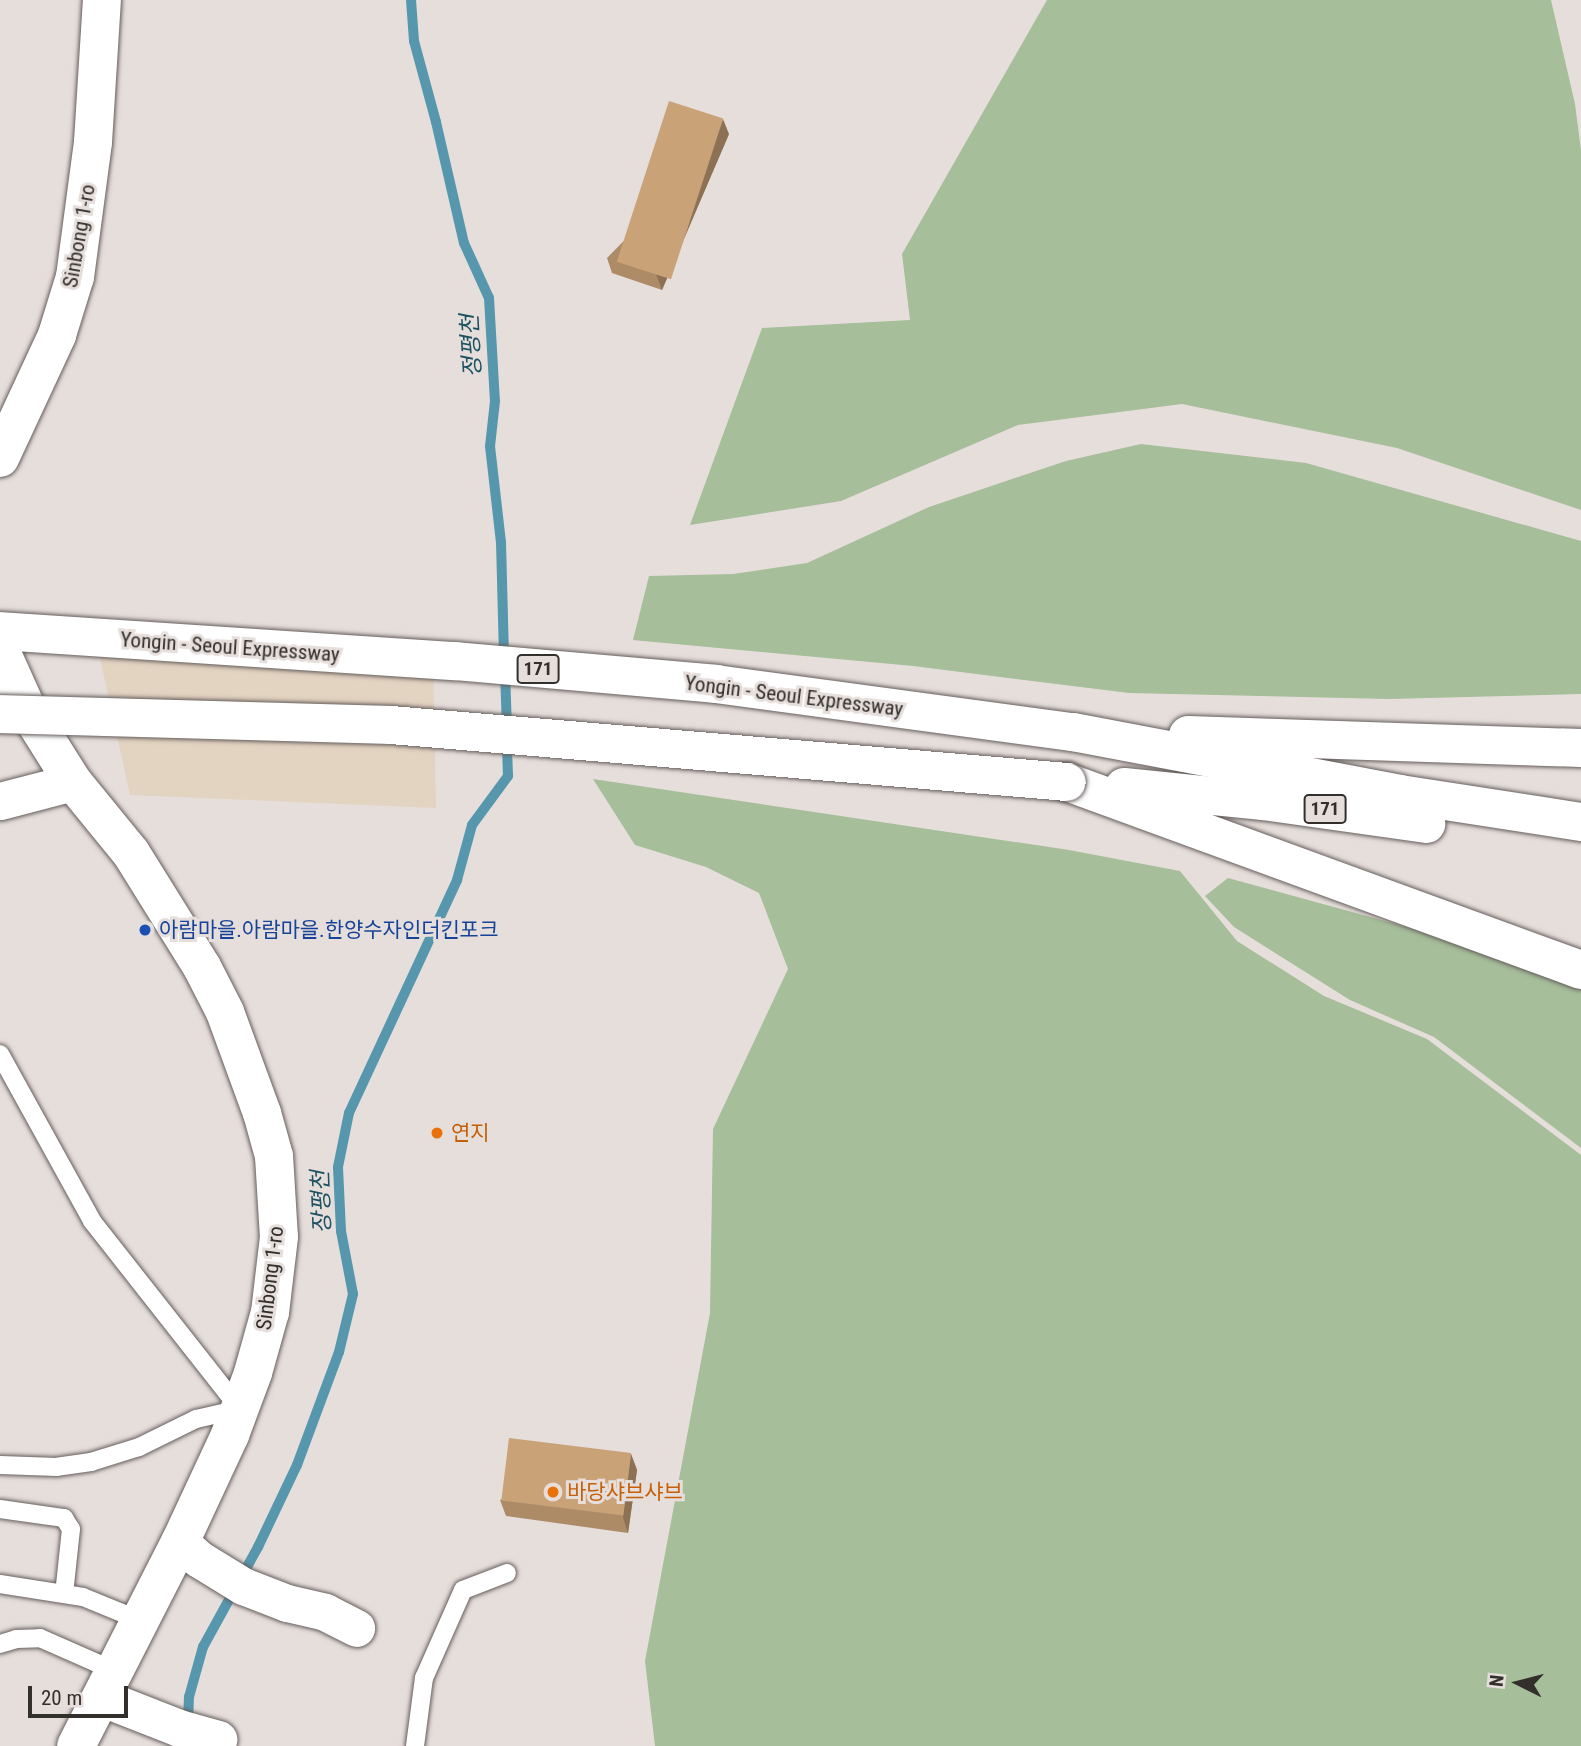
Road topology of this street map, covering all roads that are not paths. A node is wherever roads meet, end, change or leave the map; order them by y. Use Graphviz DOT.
graph roads {
  1 [pos="102,0"];
  2 [pos="0,458"];
  3 [pos="0,631"];
  4 [pos="0,649"];
  5 [pos="0,715"];
  6 [pos="1073,732"];
  7 [pos="1581,748"];
  8 [pos="73,782"];
  9 [pos="1067,782"];
  10 [pos="0,801"];
  11 [pos="1581,822"];
  12 [pos="1581,849"];
  13 [pos="1581,970"];
  14 [pos="0,1054"];
  15 [pos="240,1409"];
  16 [pos="0,1465"];
  17 [pos="0,1509"];
  18 [pos="189,1550"];
  19 [pos="508,1573"];
  20 [pos="0,1584"];
  21 [pos="64,1594"];
  22 [pos="139,1620"];
  23 [pos="356,1628"];
  24 [pos="0,1644"];
  25 [pos="106,1683"];
  26 [pos="225,1743"];
  27 [pos="76,1746"];
  28 [pos="415,1746"];
  1 -- 2 [label="main road, Sinbong 1-ro"];
  3 -- 6 [label="main road, Yongin - Seoul Expressway / 171"];
  4 -- 8 [label="main road, Sinbong 1-ro"];
  5 -- 9 [label="main road, 171, bridge"];
  6 -- 7 [label="main road"];
  6 -- 11 [label="main road, Yongin - Seoul Expressway / 171"];
  8 -- 10 [label="street"];
  8 -- 15 [label="main road, Sinbong 1-ro"];
  9 -- 12 [label="main road, 171"];
  9 -- 13 [label="main road"];
  14 -- 15 [label="lane"];
  15 -- 16 [label="lane"];
  15 -- 18 [label="main road, Sinbong 1-ro"];
  17 -- 21 [label="lane"];
  18 -- 22 [label="main road, Sinbong 1-ro"];
  18 -- 23 [label="street"];
  19 -- 28 [label="lane"];
  20 -- 21 [label="lane"];
  21 -- 22 [label="lane"];
  22 -- 25 [label="main road, Sinbong 1-ro"];
  24 -- 25 [label="lane"];
  25 -- 26 [label="street"];
  25 -- 27 [label="main road, Sinbong 1-ro"];
}
